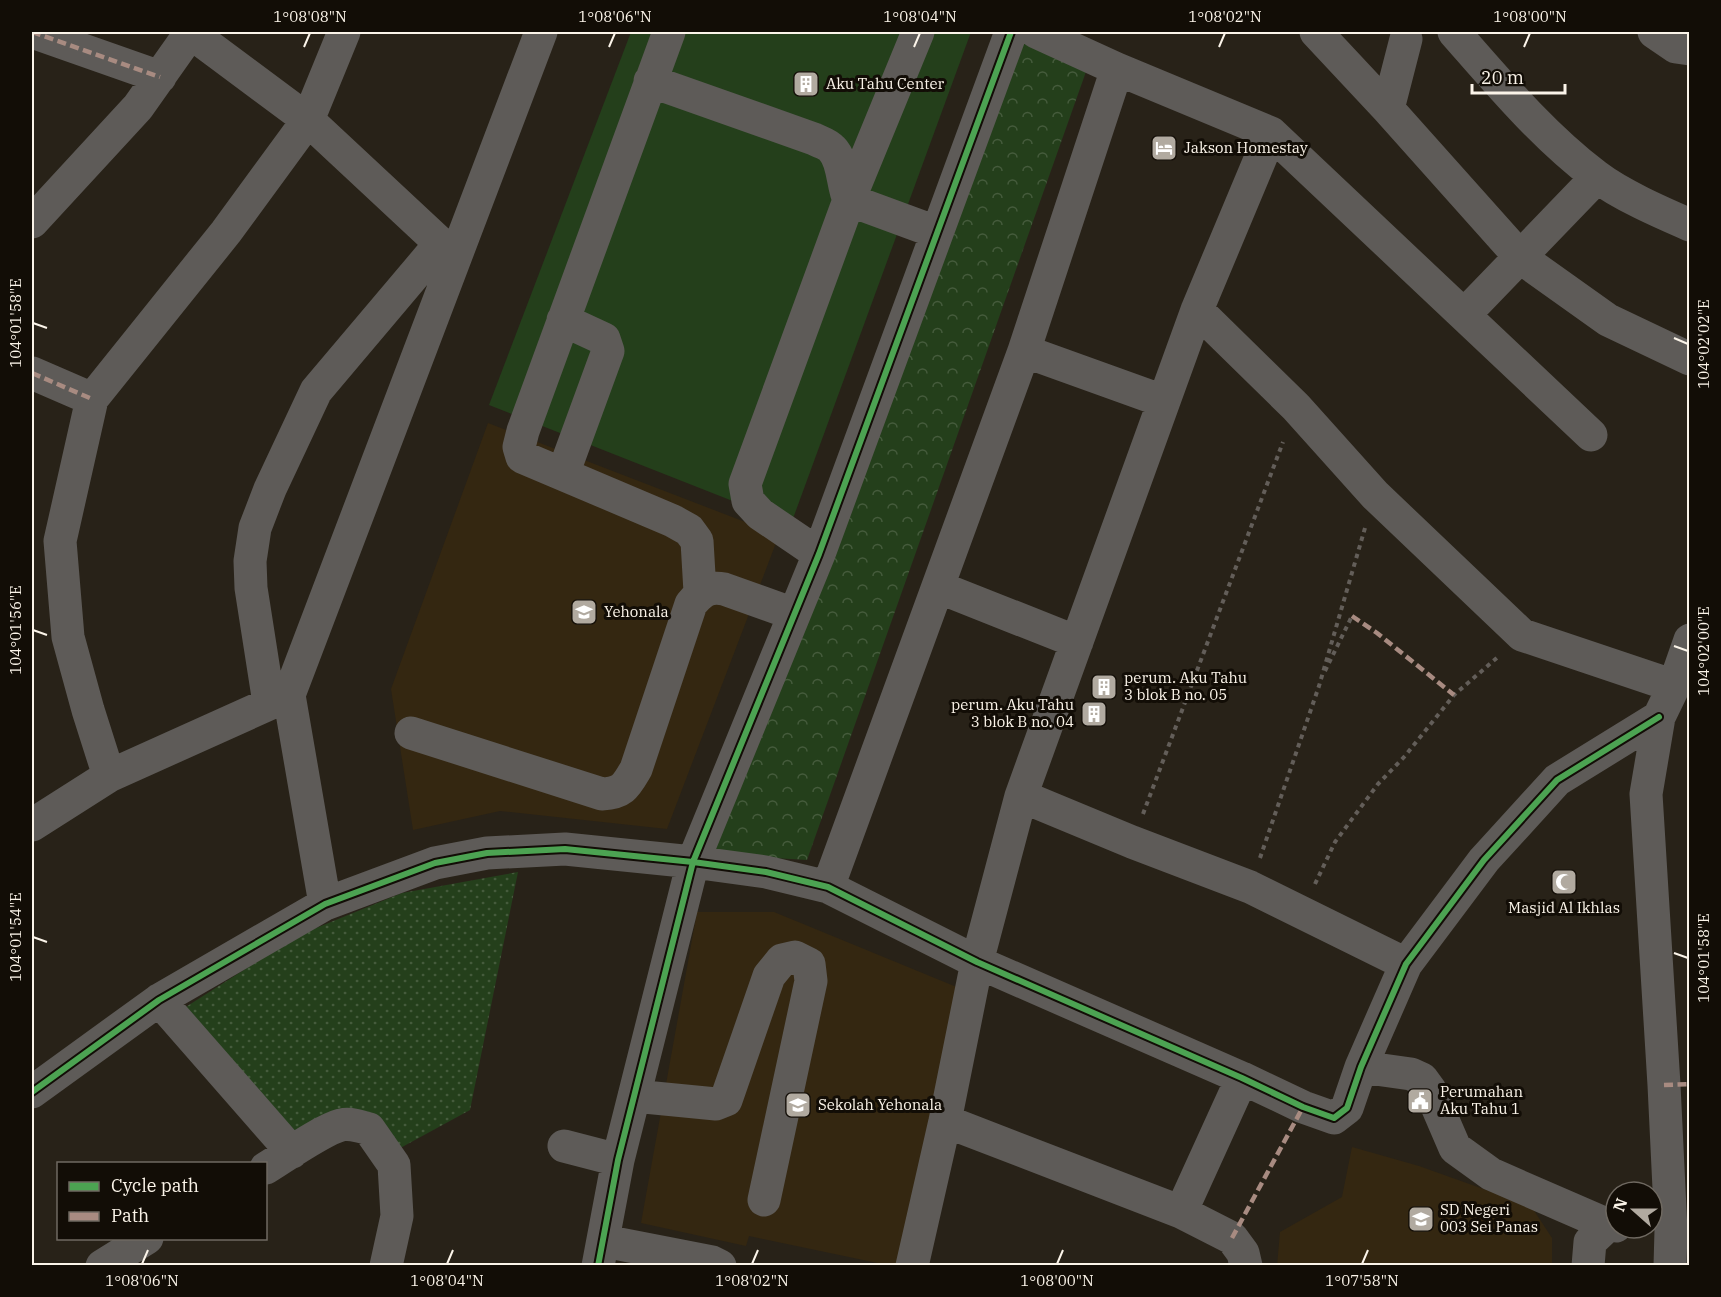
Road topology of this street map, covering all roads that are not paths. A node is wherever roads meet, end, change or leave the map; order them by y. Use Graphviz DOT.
graph roads {
  1 [pos="32,32"];
  2 [pos="191,32"];
  3 [pos="344,32"];
  4 [pos="541,32"];
  5 [pos="669,32"];
  6 [pos="918,32"];
  7 [pos="1011,32"];
  8 [pos="1036,32"];
  9 [pos="1316,32"];
  10 [pos="1454,32"];
  11 [pos="1654,32"];
  12 [pos="1397,35"];
  13 [pos="1689,49"];
  14 [pos="1117,69"];
  15 [pos="160,77"];
  16 [pos="650,81"];
  17 [pos="1380,101"];
  18 [pos="308,120"];
  19 [pos="1271,133"];
  20 [pos="1597,177"];
  21 [pos="849,200"];
  22 [pos="32,222"];
  23 [pos="1689,225"];
  24 [pos="936,232"];
  25 [pos="448,250"];
  26 [pos="1521,258"];
  27 [pos="1197,310"];
  28 [pos="1464,315"];
  29 [pos="563,320"];
  30 [pos="1024,351"];
  31 [pos="1689,359"];
  32 [pos="32,373"];
  33 [pos="92,399"];
  34 [pos="1163,401"];
  35 [pos="1591,435"];
  36 [pos="563,474"];
  37 [pos="819,554"];
  38 [pos="938,587"];
  39 [pos="700,592"];
  40 [pos="794,614"];
  41 [pos="1689,640"];
  42 [pos="1077,642"];
  43 [pos="1674,686"];
  44 [pos="279,699"];
  45 [pos="1659,717"];
  46 [pos="411,733"];
  47 [pos="110,776"];
  48 [pos="1021,796"];
  49 [pos="32,825"];
  50 [pos="693,862"];
  51 [pos="828,887"];
  52 [pos="325,904"];
  53 [pos="977,962"];
  54 [pos="1406,964"];
  55 [pos="159,1000"];
  56 [pos="1361,1067"];
  57 [pos="1242,1078"];
  58 [pos="1677,1084"];
  59 [pos="32,1092"];
  60 [pos="634,1096"];
  61 [pos="945,1121"];
  62 [pos="564,1146"];
  63 [pos="279,1160"];
  64 [pos="618,1160"];
  65 [pos="764,1200"];
  66 [pos="1181,1212"];
  67 [pos="1604,1223"];
  68 [pos="1669,1229"];
  69 [pos="1604,1232"];
  70 [pos="145,1240"];
  71 [pos="601,1253"];
  72 [pos="384,1264"];
  73 [pos="102,1266"];
  74 [pos="720,1266"];
  75 [pos="912,1266"];
  76 [pos="1246,1266"];
  77 [pos="1588,1266"];
  78 [pos="1670,1266"];
  1 -- 15 [label="street"];
  2 -- 15 [label="street"];
  2 -- 18 [label="street"];
  3 -- 18 [label="street"];
  4 -- 25 [label="street"];
  5 -- 16 [label="street"];
  6 -- 21 [label="street"];
  7 -- 24 [label="street"];
  8 -- 14 [label="street"];
  9 -- 17 [label="street"];
  10 -- 20 [label="street"];
  11 -- 13 [label="street"];
  12 -- 17 [label="street"];
  14 -- 19 [label="street"];
  14 -- 30 [label="street"];
  15 -- 22 [label="street"];
  16 -- 21 [label="street"];
  16 -- 29 [label="street"];
  17 -- 26 [label="street"];
  18 -- 25 [label="street"];
  18 -- 33 [label="street"];
  19 -- 27 [label="street"];
  19 -- 28 [label="street"];
  20 -- 23 [label="street"];
  20 -- 26 [label="street"];
  21 -- 24 [label="street"];
  21 -- 37 [label="street"];
  24 -- 37 [label="street"];
  25 -- 44 [label="street"];
  25 -- 44 [label="street"];
  26 -- 28 [label="street"];
  26 -- 31 [label="street"];
  27 -- 34 [label="street"];
  27 -- 43 [label="street"];
  28 -- 35 [label="street"];
  29 -- 36 [label="street"];
  29 -- 36 [label="street"];
  30 -- 34 [label="street"];
  30 -- 38 [label="street"];
  32 -- 33 [label="street"];
  33 -- 47 [label="street"];
  34 -- 42 [label="street"];
  36 -- 39 [label="street"];
  37 -- 40 [label="street"];
  38 -- 42 [label="street"];
  38 -- 51 [label="street"];
  39 -- 40 [label="street"];
  39 -- 46 [label="street"];
  40 -- 50 [label="street"];
  41 -- 43 [label="street"];
  42 -- 48 [label="street"];
  43 -- 45 [label="street"];
  44 -- 47 [label="street"];
  44 -- 52 [label="street"];
  45 -- 54 [label="street"];
  45 -- 58 [label="street"];
  47 -- 49 [label="street"];
  48 -- 53 [label="street"];
  48 -- 54 [label="street"];
  50 -- 51 [label="street"];
  50 -- 52 [label="street"];
  50 -- 60 [label="street"];
  51 -- 53 [label="street"];
  52 -- 55 [label="street"];
  53 -- 57 [label="street"];
  53 -- 61 [label="street"];
  54 -- 56 [label="street"];
  55 -- 59 [label="street"];
  55 -- 63 [label="street"];
  56 -- 57 [label="street"];
  56 -- 67 [label="street"];
  57 -- 66 [label="street"];
  58 -- 68 [label="street"];
  60 -- 64 [label="street"];
  60 -- 65 [label="street"];
  61 -- 66 [label="street"];
  61 -- 75 [label="street"];
  62 -- 64 [label="street"];
  63 -- 72 [label="street"];
  64 -- 71 [label="street"];
  66 -- 76 [label="street"];
  68 -- 78 [label="street"];
  69 -- 77 [label="street"];
  70 -- 73 [label="street"];
  71 -- 74 [label="street"];
}
